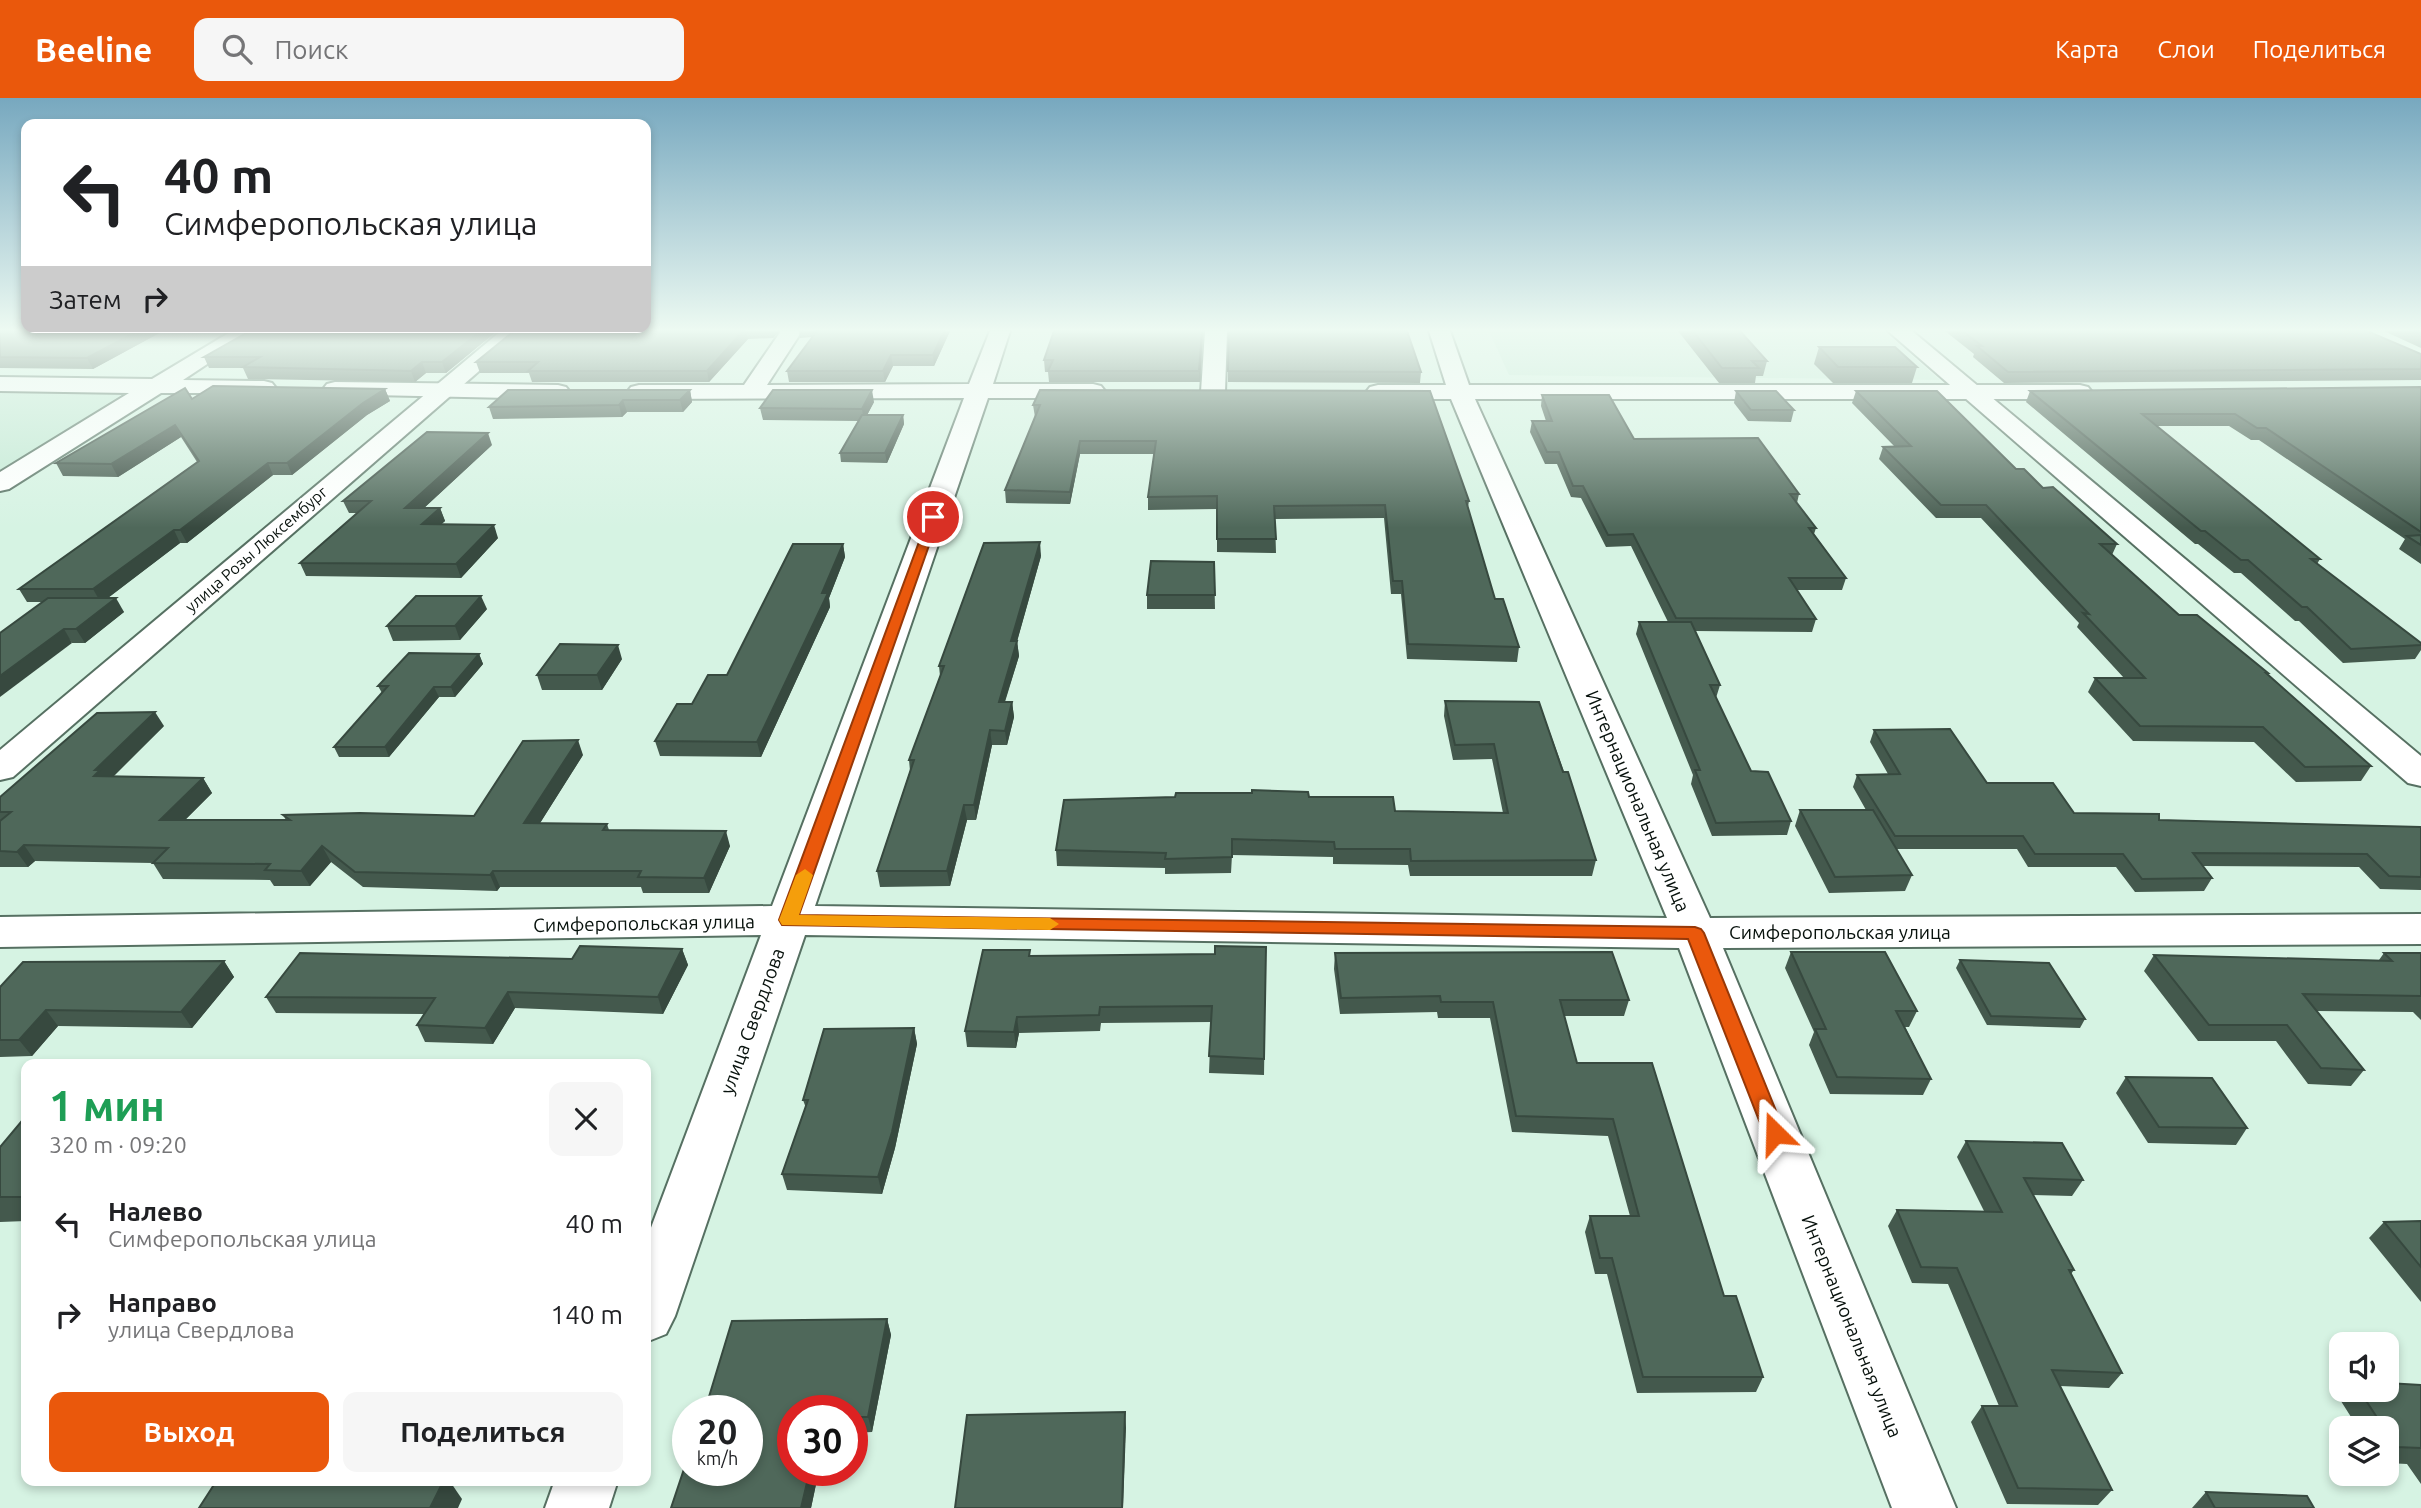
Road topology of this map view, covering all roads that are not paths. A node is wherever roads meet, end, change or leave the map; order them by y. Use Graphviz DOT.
graph roads {
  1 [pos="136,397"];
  2 [pos="433,397"];
  3 [pos="977,397"];
  4 [pos="1462,397"];
  5 [pos="1977,397"];
  6 [pos="0,483"];
  7 [pos="0,769"];
  8 [pos="2421,775"];
  9 [pos="788,920"];
  10 [pos="2421,929"];
  11 [pos="0,932"];
  12 [pos="1695,933"];
  13 [pos="651,1302"];
  14 [pos="585,1486"];
  15 [pos="577,1508"];
  16 [pos="1924,1508"];
  1 -- 6 [label="street"];
  2 -- 7 [label="street, улица Розы Люксембург"];
  3 -- 9 [label="street, улица Свердлова"];
  4 -- 12 [label="street, Интернациональная улица"];
  5 -- 8 [label="street"];
  9 -- 11 [label="street, Симферопольская улица"];
  9 -- 12 [label="street, Симферопольская улица"];
  9 -- 13 [label="street, улица Свердлова"];
  10 -- 12 [label="street, Симферопольская улица"];
  12 -- 16 [label="street, Интернациональная улица"];
  14 -- 15 [label="street"];
}
